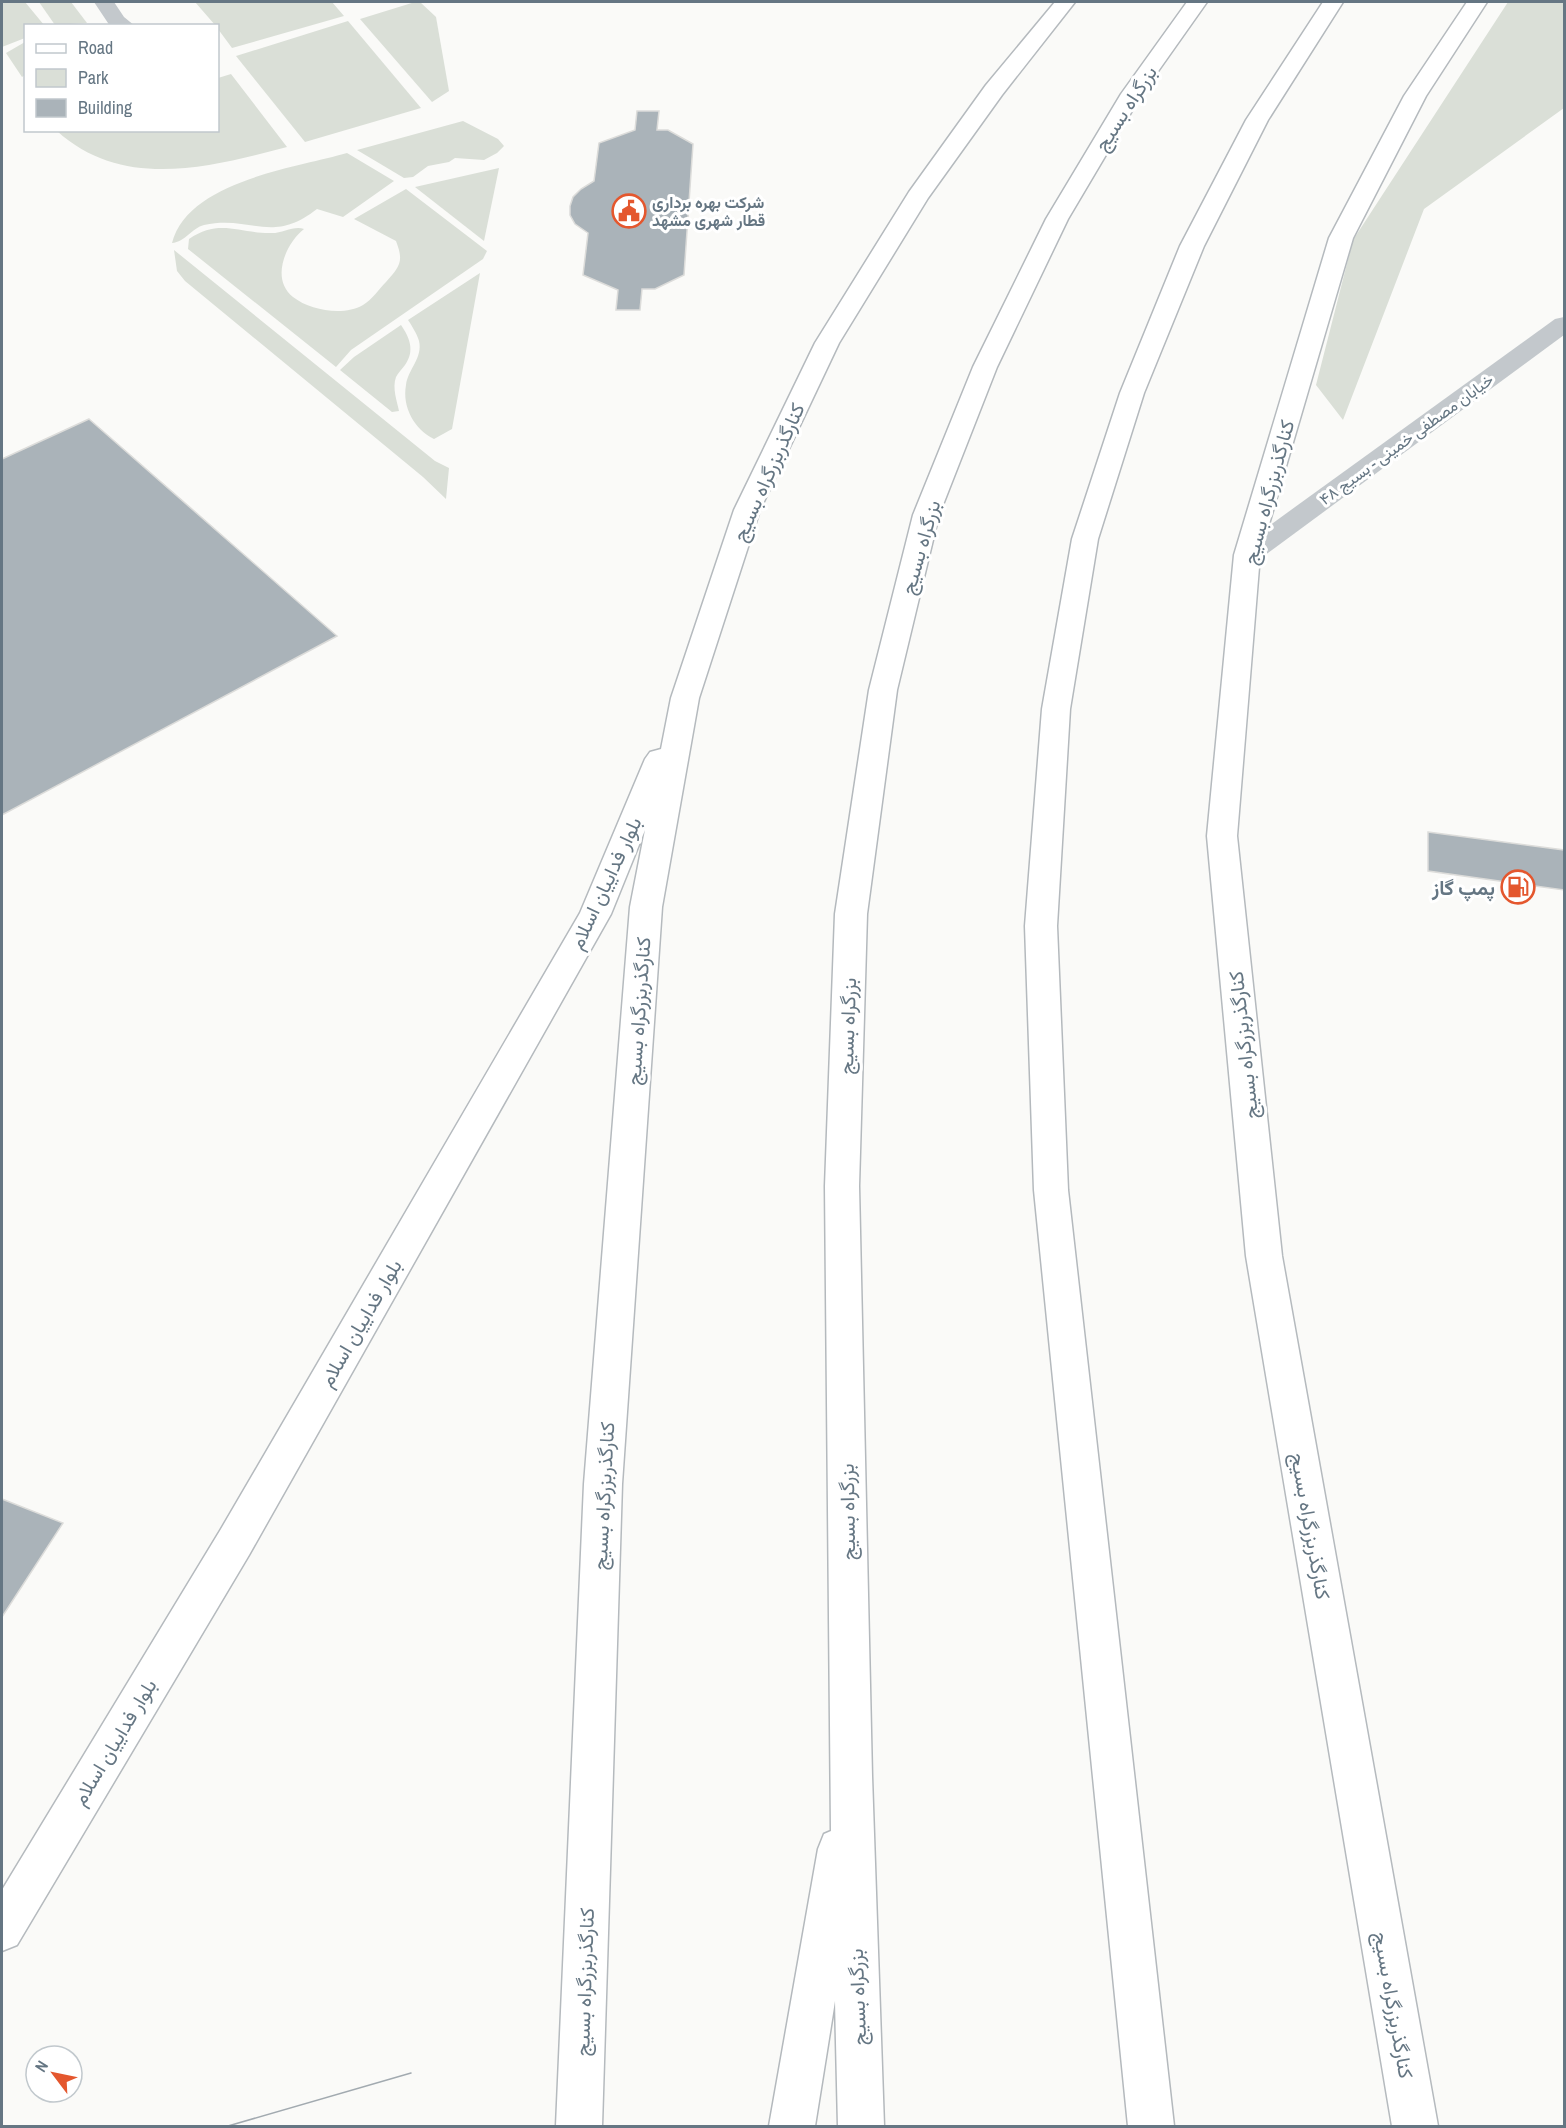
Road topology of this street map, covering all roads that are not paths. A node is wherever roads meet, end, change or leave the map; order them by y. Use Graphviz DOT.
graph roads {
  1 [pos="104,2"];
  2 [pos="1197,2"];
  3 [pos="1333,2"];
  4 [pos="1477,2"];
  5 [pos="1055,7"];
  6 [pos="121,24"];
  7 [pos="1564,324"];
  8 [pos="1247,555"];
  9 [pos="685,698"];
  10 [pos="851,1776"];
  11 [pos="2,1930"];
  12 [pos="579,2127"];
  13 [pos="792,2127"];
  14 [pos="861,2127"];
  15 [pos="1151,2127"];
  16 [pos="1415,2127"];
  1 -- 6 [label="street"];
  2 -- 10 [label="main road, بزرگراه بسیج"];
  3 -- 15 [label="main road"];
  4 -- 8 [label="main road, کنارگذربزرگراه بسیج"];
  5 -- 9 [label="main road, کنارگذربزرگراه بسیج"];
  7 -- 8 [label="street, خیابان مصطفی خمینی - بسیج ۴۸"];
  8 -- 16 [label="main road, کنارگذربزرگراه بسیج"];
  9 -- 11 [label="main road, بلوار فداییان اسلام"];
  9 -- 12 [label="main road, کنارگذربزرگراه بسیج"];
  10 -- 13 [label="main road"];
  10 -- 14 [label="main road, بزرگراه بسیج"];
}
